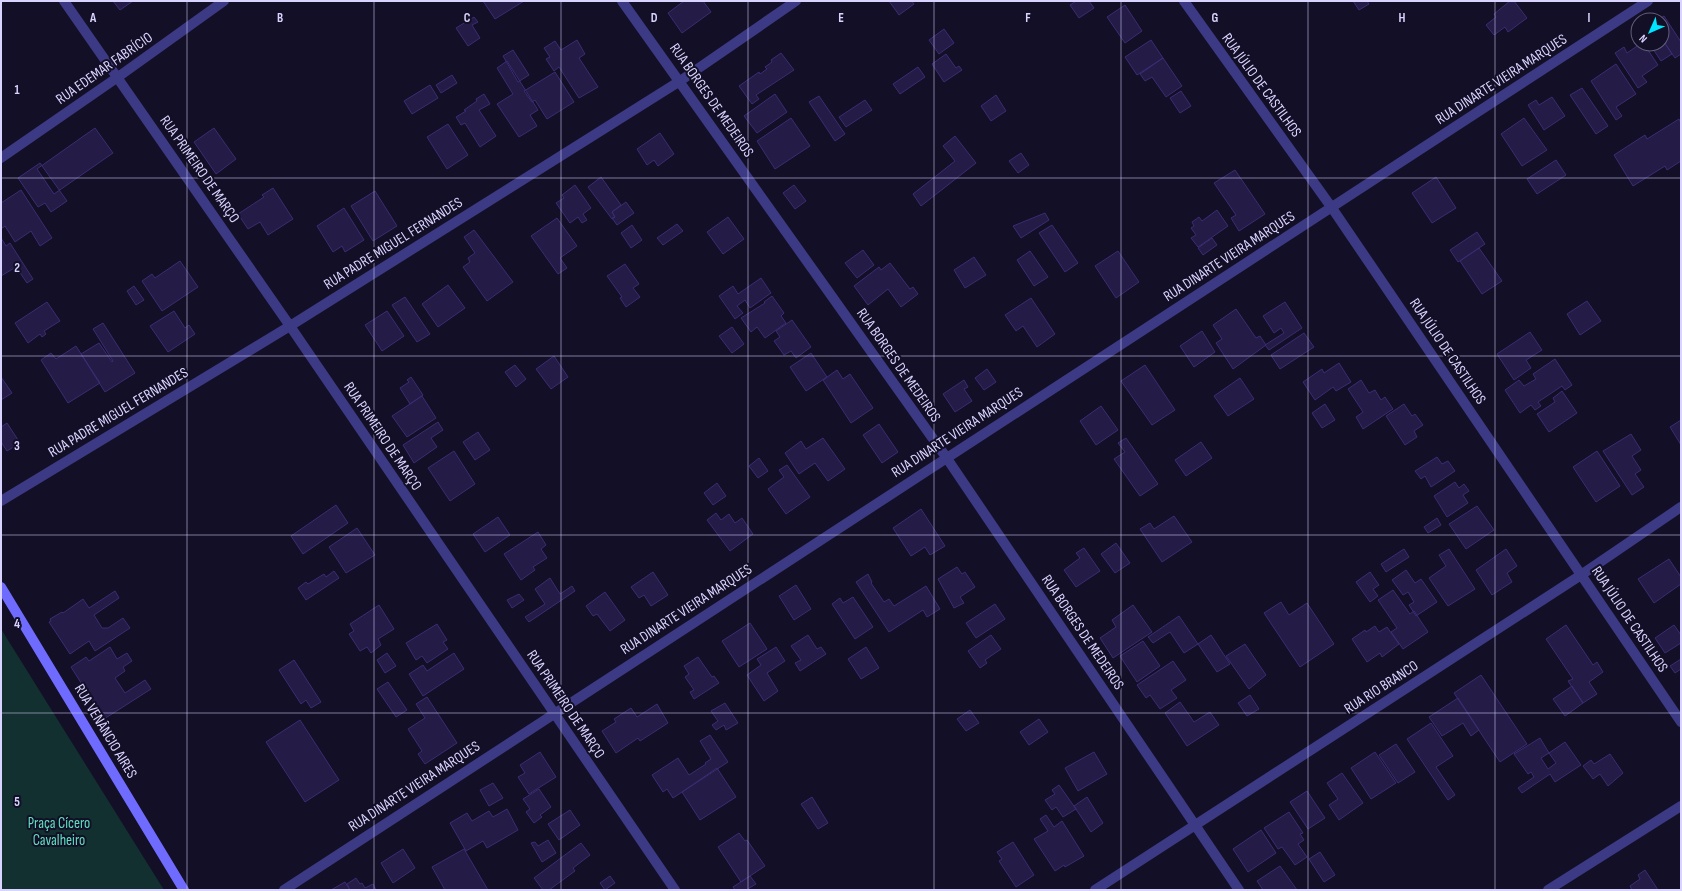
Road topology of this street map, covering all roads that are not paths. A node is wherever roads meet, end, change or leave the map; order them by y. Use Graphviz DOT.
graph roads {
  1 [pos="64,1"];
  2 [pos="224,1"];
  3 [pos="622,1"];
  4 [pos="796,1"];
  5 [pos="1184,1"];
  6 [pos="1648,1"];
  7 [pos="118,77"];
  8 [pos="680,80"];
  9 [pos="1,158"];
  10 [pos="1332,208"];
  11 [pos="290,326"];
  12 [pos="946,457"];
  13 [pos="1,500"];
  14 [pos="1681,507"];
  15 [pos="1581,575"];
  16 [pos="1,587"];
  17 [pos="554,713"];
  18 [pos="1681,722"];
  19 [pos="1681,806"];
  20 [pos="1196,825"];
  21 [pos="184,890"];
  22 [pos="284,890"];
  23 [pos="676,890"];
  24 [pos="1095,890"];
  25 [pos="1239,890"];
  26 [pos="1548,890"];
  1 -- 7 [label="street, RUA PRIMEIRO DE MARÇO"];
  2 -- 7 [label="street, RUA EDEMAR FABRÍCIO"];
  3 -- 8 [label="street, RUA BORGES DE MEDEIROS"];
  4 -- 8 [label="street, RUA PADRE MIGUEL FERNANDES"];
  5 -- 10 [label="street, RUA JÚLIO DE CASTILHOS"];
  6 -- 10 [label="street, RUA DINARTE VIEIRA MARQUES"];
  7 -- 9 [label="street, RUA EDEMAR FABRÍCIO"];
  7 -- 11 [label="street, RUA PRIMEIRO DE MARÇO"];
  8 -- 11 [label="street, RUA PADRE MIGUEL FERNANDES"];
  8 -- 12 [label="street, RUA BORGES DE MEDEIROS"];
  10 -- 12 [label="street, RUA DINARTE VIEIRA MARQUES"];
  10 -- 15 [label="street, RUA JÚLIO DE CASTILHOS"];
  11 -- 13 [label="street, RUA PADRE MIGUEL FERNANDES"];
  11 -- 17 [label="street, RUA PRIMEIRO DE MARÇO"];
  12 -- 17 [label="street, RUA DINARTE VIEIRA MARQUES"];
  12 -- 20 [label="street, RUA BORGES DE MEDEIROS"];
  14 -- 15 [label="street, RUA RIO BRANCO"];
  15 -- 18 [label="street, RUA JÚLIO DE CASTILHOS"];
  15 -- 20 [label="street, RUA RIO BRANCO"];
  16 -- 21 [label="street, RUA VENÂNCIO AIRES"];
  17 -- 22 [label="street, RUA DINARTE VIEIRA MARQUES"];
  17 -- 23 [label="street, RUA PRIMEIRO DE MARÇO"];
  19 -- 26 [label="street"];
  20 -- 24 [label="street, RUA RIO BRANCO"];
  20 -- 25 [label="street, RUA BORGES DE MEDEIROS"];
}
